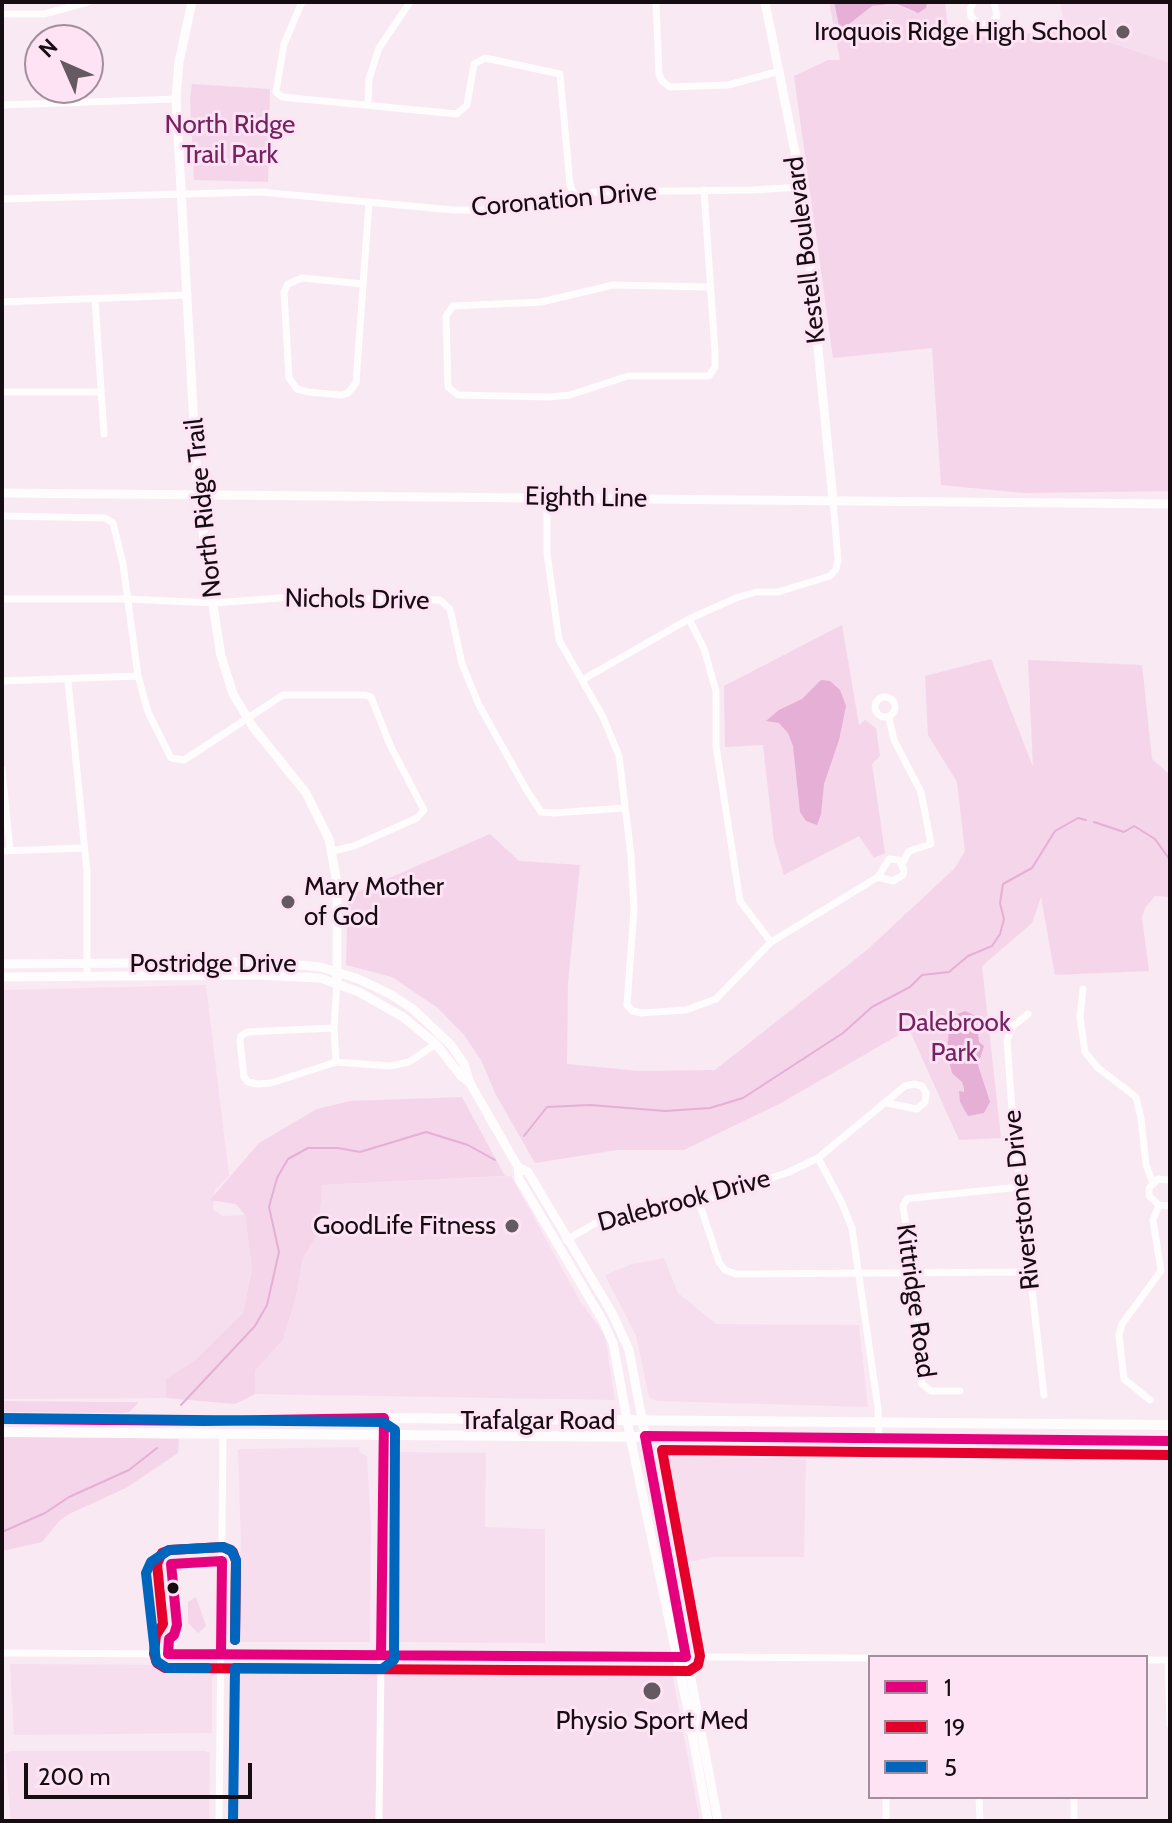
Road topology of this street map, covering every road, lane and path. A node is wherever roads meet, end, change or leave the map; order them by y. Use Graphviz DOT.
graph roads {
  1 [pos="88,2"];
  2 [pos="192,2"];
  3 [pos="302,2"];
  4 [pos="410,2"];
  5 [pos="656,2"];
  6 [pos="765,2"];
  7 [pos="973,2"];
  8 [pos="994,2"];
  9 [pos="2,14"];
  10 [pos="780,71"];
  11 [pos="176,99"];
  12 [pos="368,103"];
  13 [pos="2,105"];
  14 [pos="802,187"];
  15 [pos="704,190"];
  16 [pos="182,194"];
  17 [pos="575,196"];
  18 [pos="2,199"];
  19 [pos="369,202"];
  20 [pos="363,284"];
  21 [pos="710,287"];
  22 [pos="188,295"];
  23 [pos="95,299"];
  24 [pos="2,302"];
  25 [pos="2,392"];
  26 [pos="101,392"];
  27 [pos="104,434"];
  28 [pos="2,493"];
  29 [pos="198,493"];
  30 [pos="547,497"];
  31 [pos="833,500"];
  32 [pos="1170,504"];
  33 [pos="2,516"];
  34 [pos="2,599"];
  35 [pos="127,599"];
  36 [pos="214,603"];
  37 [pos="689,619"];
  38 [pos="138,676"];
  39 [pos="68,680"];
  40 [pos="582,680"];
  41 [pos="2,681"];
  42 [pos="889,718"];
  43 [pos="248,719"];
  44 [pos="2,769"];
  45 [pos="624,808"];
  46 [pos="85,848"];
  47 [pos="6,851"];
  48 [pos="333,851"];
  49 [pos="902,864"];
  50 [pos="878,877"];
  51 [pos="771,942"];
  52 [pos="2,964"];
  53 [pos="87,964"];
  54 [pos="337,971"];
  55 [pos="2,977"];
  56 [pos="87,977"];
  57 [pos="337,982"];
  58 [pos="1083,989"];
  59 [pos="1028,1014"];
  60 [pos="334,1028"];
  61 [pos="436,1044"];
  62 [pos="336,1062"];
  63 [pos="470,1083"];
  64 [pos="887,1103"];
  65 [pos="818,1158"];
  66 [pos="1170,1180"];
  67 [pos="1153,1183"];
  68 [pos="1020,1187"];
  69 [pos="699,1202"];
  70 [pos="1159,1205"];
  71 [pos="1170,1206"];
  72 [pos="563,1241"];
  73 [pos="858,1272"];
  74 [pos="913,1272"];
  75 [pos="1030,1272"];
  76 [pos="960,1391"];
  77 [pos="1044,1395"];
  78 [pos="1150,1400"];
  79 [pos="384,1418"];
  80 [pos="2,1419"];
  81 [pos="879,1424"];
  82 [pos="1170,1425"];
  83 [pos="629,1428"];
  84 [pos="643,1429"];
  85 [pos="2,1432"];
  86 [pos="223,1433"];
  87 [pos="383,1436"];
  88 [pos="879,1438"];
  89 [pos="1170,1441"];
  90 [pos="2,1653"];
  91 [pos="221,1654"];
  92 [pos="381,1655"];
  93 [pos="681,1657"];
  94 [pos="868,1658"];
  95 [pos="1148,1660"];
  96 [pos="1169,1660"];
  97 [pos="1170,1725"];
  98 [pos="886,1799"];
  99 [pos="979,1799"];
  100 [pos="1074,1799"];
  101 [pos="219,1821"];
  102 [pos="379,1821"];
  103 [pos="708,1821"];
  104 [pos="718,1821"];
  105 [pos="886,1821"];
  106 [pos="980,1821"];
  107 [pos="1074,1821"];
  1 -- 9 [label="street"];
  2 -- 11 [label="street, North Ridge Trail"];
  3 -- 12 [label="street"];
  4 -- 12 [label="street"];
  5 -- 10 [label="street"];
  6 -- 10 [label="street, Kestell Boulevard"];
  7 -- 8 [label="street"];
  10 -- 14 [label="street, Kestell Boulevard"];
  11 -- 13 [label="street"];
  11 -- 16 [label="street, North Ridge Trail"];
  12 -- 17 [label="street"];
  14 -- 15 [label="street, Coronation Drive"];
  14 -- 31 [label="street, Kestell Boulevard"];
  15 -- 17 [label="street, Coronation Drive"];
  15 -- 21 [label="street"];
  16 -- 18 [label="street, Coronation Drive"];
  16 -- 19 [label="street, Coronation Drive"];
  16 -- 22 [label="street, North Ridge Trail"];
  17 -- 19 [label="street, Coronation Drive"];
  19 -- 20 [label="street"];
  20 -- 20 [label="street"];
  21 -- 21 [label="street"];
  22 -- 23 [label="street"];
  22 -- 29 [label="street, North Ridge Trail"];
  23 -- 24 [label="street"];
  23 -- 26 [label="street"];
  25 -- 26 [label="street"];
  26 -- 27 [label="street"];
  28 -- 29 [label="street, Eighth Line"];
  29 -- 30 [label="street, Eighth Line"];
  29 -- 36 [label="street, North Ridge Trail"];
  30 -- 31 [label="street, Eighth Line"];
  30 -- 40 [label="street"];
  31 -- 32 [label="street, Eighth Line"];
  31 -- 37 [label="street"];
  33 -- 35 [label="street"];
  34 -- 35 [label="street, Nichols Drive"];
  35 -- 36 [label="street, Nichols Drive"];
  35 -- 38 [label="street"];
  36 -- 43 [label="street, North Ridge Trail"];
  36 -- 45 [label="street, Nichols Drive"];
  37 -- 40 [label="street"];
  37 -- 51 [label="street"];
  38 -- 39 [label="street"];
  38 -- 43 [label="street"];
  39 -- 41 [label="street"];
  39 -- 46 [label="street"];
  40 -- 45 [label="street"];
  42 -- 49 [label="street"];
  43 -- 48 [label="street, North Ridge Trail"];
  43 -- 48 [label="street"];
  44 -- 47 [label="street"];
  45 -- 51 [label="street"];
  46 -- 47 [label="street"];
  46 -- 53 [label="street"];
  48 -- 54 [label="street, North Ridge Trail"];
  49 -- 50 [label="street"];
  49 -- 50 [label="street"];
  50 -- 51 [label="street"];
  52 -- 53 [label="street, Postridge Drive"];
  53 -- 54 [label="street, Postridge Drive"];
  53 -- 56 [label="street"];
  54 -- 57 [label="street, North Ridge Trail"];
  54 -- 63 [label="street, Postridge Drive"];
  55 -- 56 [label="street, Postridge Drive"];
  56 -- 57 [label="street, Postridge Drive"];
  57 -- 60 [label="street"];
  57 -- 61 [label="street, Postridge Drive"];
  58 -- 67 [label="street"];
  59 -- 68 [label="street, Riverstone Drive"];
  60 -- 62 [label="street"];
  60 -- 62 [label="street"];
  61 -- 62 [label="street"];
  61 -- 63 [label="street, Postridge Drive"];
  63 -- 72 [label="street, Postridge Drive"];
  64 -- 64 [label="street, Dalebrook Drive"];
  64 -- 65 [label="street, Dalebrook Drive"];
  65 -- 69 [label="street, Dalebrook Drive"];
  65 -- 73 [label="street"];
  66 -- 67 [label="street"];
  67 -- 70 [label="street"];
  68 -- 74 [label="street, Kittridge Road"];
  68 -- 75 [label="street, Riverstone Drive"];
  69 -- 72 [label="street, Dalebrook Drive"];
  69 -- 73 [label="street"];
  70 -- 71 [label="street"];
  70 -- 78 [label="street"];
  72 -- 83 [label="street, Postridge Drive"];
  72 -- 84 [label="street, Postridge Drive"];
  73 -- 74 [label="street"];
  73 -- 81 [label="street"];
  74 -- 75 [label="street"];
  74 -- 76 [label="street, Kittridge Road"];
  75 -- 77 [label="street, Riverstone Drive"];
  79 -- 80 [label="main road, Trafalgar Road"];
  79 -- 83 [label="main road, Trafalgar Road"];
  79 -- 87 [label="street"];
  81 -- 82 [label="main road, Trafalgar Road"];
  81 -- 84 [label="main road, Trafalgar Road"];
  81 -- 88 [label="street"];
  83 -- 84 [label="main road, Trafalgar Road"];
  83 -- 87 [label="main road, Trafalgar Road"];
  83 -- 93 [label="street, Postridge Drive"];
  84 -- 88 [label="main road, Trafalgar Road"];
  84 -- 93 [label="street, Postridge Drive"];
  85 -- 86 [label="main road, Trafalgar Road"];
  86 -- 87 [label="main road, Trafalgar Road"];
  86 -- 91 [label="street"];
  87 -- 92 [label="street"];
  88 -- 89 [label="main road, Trafalgar Road"];
  90 -- 91 [label="street"];
  91 -- 92 [label="street"];
  91 -- 101 [label="street"];
  92 -- 93 [label="street"];
  92 -- 102 [label="street"];
  93 -- 94 [label="street"];
  93 -- 103 [label="street"];
  93 -- 104 [label="street"];
  95 -- 96 [label="street"];
  96 -- 97 [label="street"];
  98 -- 105 [label="street"];
  99 -- 106 [label="street"];
  100 -- 107 [label="street"];
}
